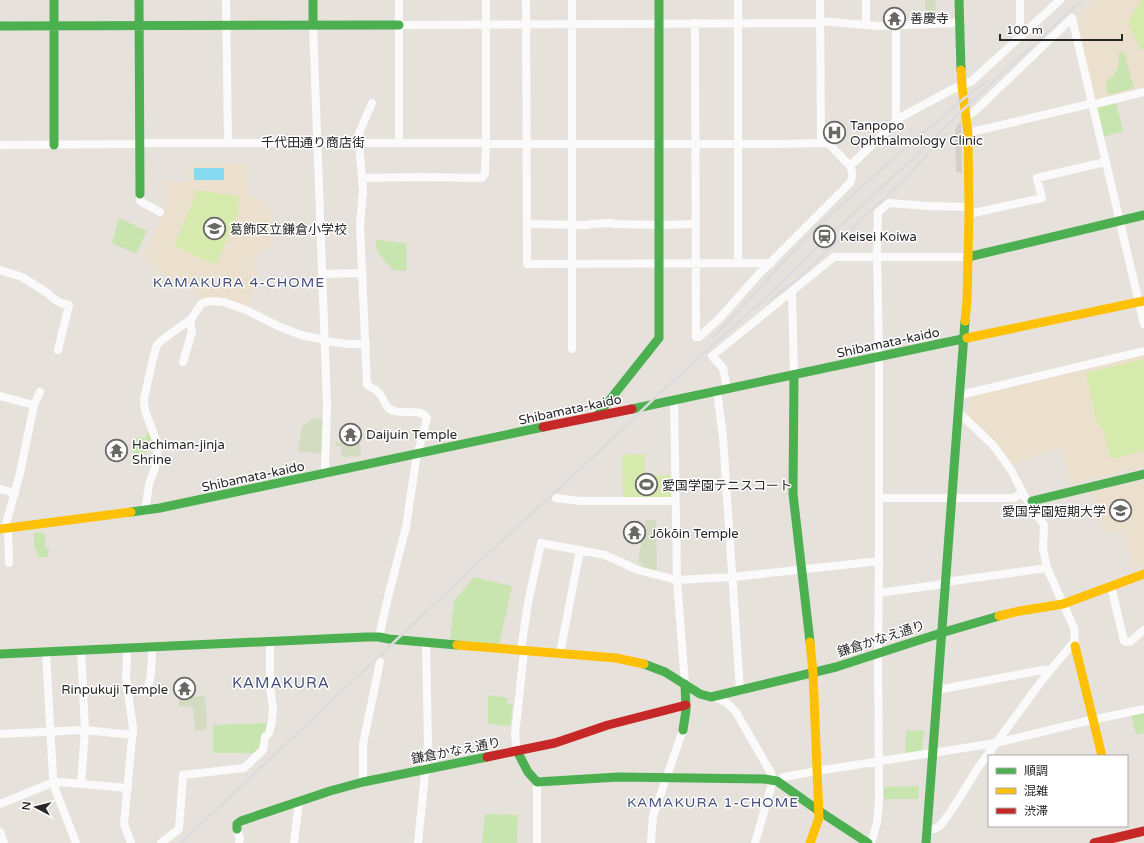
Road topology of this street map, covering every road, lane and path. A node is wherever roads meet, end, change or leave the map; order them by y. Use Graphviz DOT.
graph roads {
  1 [pos="54,0"];
  2 [pos="140,0"];
  3 [pos="226,0"];
  4 [pos="313,0"];
  5 [pos="399,0"];
  6 [pos="486,0"];
  7 [pos="526,0"];
  8 [pos="572,0"];
  9 [pos="658,0"];
  10 [pos="738,0"];
  11 [pos="820,0"];
  12 [pos="866,0"];
  13 [pos="959,0"];
  14 [pos="1020,0"];
  15 [pos="1060,0"];
  16 [pos="820,22"];
  17 [pos="695,23"];
  18 [pos="960,23"];
  19 [pos="486,24"];
  20 [pos="526,24"];
  21 [pos="572,24"];
  22 [pos="659,24"];
  23 [pos="738,24"];
  24 [pos="313,25"];
  25 [pos="399,25"];
  26 [pos="866,25"];
  27 [pos="0,26"];
  28 [pos="54,26"];
  29 [pos="140,26"];
  30 [pos="896,26"];
  31 [pos="226,27"];
  32 [pos="1020,37"];
  33 [pos="962,86"];
  34 [pos="1144,92"];
  35 [pos="372,103"];
  36 [pos="1092,104"];
  37 [pos="967,117"];
  38 [pos="896,121"];
  39 [pos="968,133"];
  40 [pos="228,142"];
  41 [pos="359,142"];
  42 [pos="398,142"];
  43 [pos="318,143"];
  44 [pos="485,143"];
  45 [pos="821,143"];
  46 [pos="140,144"];
  47 [pos="526,144"];
  48 [pos="572,144"];
  49 [pos="659,144"];
  50 [pos="696,144"];
  51 [pos="738,144"];
  52 [pos="0,145"];
  53 [pos="54,145"];
  54 [pos="1105,162"];
  55 [pos="850,166"];
  56 [pos="362,178"];
  57 [pos="140,194"];
  58 [pos="969,210"];
  59 [pos="160,212"];
  60 [pos="1144,215"];
  61 [pos="1119,221"];
  62 [pos="527,224"];
  63 [pos="696,224"];
  64 [pos="572,225"];
  65 [pos="659,225"];
  66 [pos="878,257"];
  67 [pos="968,257"];
  68 [pos="771,263"];
  69 [pos="572,264"];
  70 [pos="659,264"];
  71 [pos="696,264"];
  72 [pos="738,264"];
  73 [pos="0,270"];
  74 [pos="363,273"];
  75 [pos="323,274"];
  76 [pos="792,292"];
  77 [pos="1141,301"];
  78 [pos="190,320"];
  79 [pos="1144,324"];
  80 [pos="964,339"];
  81 [pos="325,340"];
  82 [pos="366,344"];
  83 [pos="572,349"];
  84 [pos="58,350"];
  85 [pos="1144,351"];
  86 [pos="879,357"];
  87 [pos="183,362"];
  88 [pos="794,375"];
  89 [pos="727,389"];
  90 [pos="717,391"];
  91 [pos="40,392"];
  92 [pos="960,395"];
  93 [pos="0,396"];
  94 [pos="674,400"];
  95 [pos="34,405"];
  96 [pos="958,412"];
  97 [pos="597,416"];
  98 [pos="418,454"];
  99 [pos="326,474"];
  100 [pos="1144,474"];
  101 [pos="0,489"];
  102 [pos="15,493"];
  103 [pos="1023,494"];
  104 [pos="556,498"];
  105 [pos="879,498"];
  106 [pos="952,498"];
  107 [pos="676,501"];
  108 [pos="1030,502"];
  109 [pos="146,510"];
  110 [pos="5,528"];
  111 [pos="580,550"];
  112 [pos="878,562"];
  113 [pos="9,564"];
  114 [pos="1047,568"];
  115 [pos="801,569"];
  116 [pos="1144,574"];
  117 [pos="733,576"];
  118 [pos="677,580"];
  119 [pos="945,583"];
  120 [pos="1111,586"];
  121 [pos="878,593"];
  122 [pos="1063,604"];
  123 [pos="1144,630"];
  124 [pos="941,633"];
  125 [pos="380,637"];
  126 [pos="270,642"];
  127 [pos="426,643"];
  128 [pos="1074,644"];
  129 [pos="152,647"];
  130 [pos="126,648"];
  131 [pos="81,650"];
  132 [pos="523,651"];
  133 [pos="46,652"];
  134 [pos="560,653"];
  135 [pos="878,653"];
  136 [pos="0,654"];
  137 [pos="380,662"];
  138 [pos="1050,670"];
  139 [pos="813,673"];
  140 [pos="685,684"];
  141 [pos="127,690"];
  142 [pos="937,690"];
  143 [pos="740,691"];
  144 [pos="711,697"];
  145 [pos="686,704"];
  146 [pos="1144,709"];
  147 [pos="1093,720"];
  148 [pos="85,730"];
  149 [pos="683,730"];
  150 [pos="50,731"];
  151 [pos="0,734"];
  152 [pos="133,735"];
  153 [pos="996,743"];
  154 [pos="517,751"];
  155 [pos="932,753"];
  156 [pos="1102,755"];
  157 [pos="879,762"];
  158 [pos="426,769"];
  159 [pos="817,771"];
  160 [pos="667,778"];
  161 [pos="775,780"];
  162 [pos="363,782"];
  163 [pos="537,782"];
  164 [pos="54,783"];
  165 [pos="81,784"];
  166 [pos="128,788"];
  167 [pos="299,800"];
  168 [pos="0,804"];
  169 [pos="818,811"];
  170 [pos="1118,827"];
  171 [pos="237,829"];
  172 [pos="927,829"];
  173 [pos="1144,831"];
  174 [pos="0,832"];
  175 [pos="1120,840"];
  176 [pos="4,843"];
  177 [pos="76,843"];
  178 [pos="131,843"];
  179 [pos="161,843"];
  180 [pos="239,843"];
  181 [pos="294,843"];
  182 [pos="418,843"];
  183 [pos="538,843"];
  184 [pos="651,843"];
  185 [pos="755,843"];
  186 [pos="810,843"];
  187 [pos="868,843"];
  188 [pos="871,843"];
  189 [pos="926,843"];
  190 [pos="1094,843"];
  1 -- 28 [label="street"];
  2 -- 29 [label="street"];
  3 -- 31 [label="street"];
  4 -- 24 [label="street"];
  5 -- 25 [label="street"];
  6 -- 19 [label="street"];
  7 -- 20 [label="street"];
  8 -- 21 [label="street"];
  9 -- 22 [label="street"];
  10 -- 23 [label="street"];
  11 -- 16 [label="street"];
  12 -- 26 [label="street"];
  13 -- 18 [label="street"];
  14 -- 32 [label="street"];
  15 -- 32 [label="street"];
  16 -- 23 [label="street"];
  16 -- 26 [label="street"];
  16 -- 45 [label="street"];
  17 -- 22 [label="street"];
  17 -- 23 [label="street"];
  17 -- 50 [label="street"];
  18 -- 30 [label="street"];
  18 -- 33 [label="street"];
  19 -- 20 [label="street"];
  19 -- 25 [label="street"];
  19 -- 44 [label="street"];
  20 -- 21 [label="street"];
  20 -- 47 [label="street"];
  21 -- 22 [label="street"];
  21 -- 48 [label="street"];
  22 -- 49 [label="street"];
  23 -- 51 [label="street"];
  24 -- 25 [label="street"];
  24 -- 31 [label="street"];
  24 -- 43 [label="street"];
  25 -- 42 [label="street"];
  26 -- 30 [label="street"];
  27 -- 28 [label="street"];
  28 -- 29 [label="street"];
  28 -- 53 [label="street"];
  29 -- 31 [label="street"];
  29 -- 46 [label="street"];
  30 -- 38 [label="street"];
  31 -- 40 [label="street"];
  32 -- 33 [label="street"];
  33 -- 37 [label="street"];
  33 -- 38 [label="street"];
  34 -- 36 [label="street"];
  35 -- 41 [label="street"];
  36 -- 37 [label="street"];
  36 -- 39 [label="street"];
  36 -- 54 [label="street"];
  37 -- 39 [label="street"];
  38 -- 55 [label="street"];
  39 -- 58 [label="street"];
  40 -- 43 [label="street, 千代田通り商店街"];
  40 -- 46 [label="street, 千代田通り商店街"];
  41 -- 42 [label="street, 千代田通り商店街"];
  41 -- 43 [label="street, 千代田通り商店街"];
  41 -- 56 [label="street"];
  42 -- 44 [label="street, 千代田通り商店街"];
  43 -- 75 [label="street"];
  44 -- 47 [label="street, 千代田通り商店街"];
  44 -- 56 [label="street"];
  45 -- 51 [label="street, 千代田通り商店街"];
  45 -- 55 [label="street"];
  46 -- 53 [label="street, 千代田通り商店街"];
  46 -- 57 [label="street"];
  47 -- 48 [label="street, 千代田通り商店街"];
  47 -- 62 [label="street"];
  48 -- 49 [label="street, 千代田通り商店街"];
  48 -- 64 [label="street"];
  49 -- 50 [label="street, 千代田通り商店街"];
  49 -- 65 [label="street"];
  50 -- 51 [label="street, 千代田通り商店街"];
  50 -- 63 [label="street"];
  51 -- 72 [label="street"];
  52 -- 53 [label="street, 千代田通り商店街"];
  54 -- 58 [label="street"];
  54 -- 61 [label="street"];
  55 -- 68 [label="street"];
  56 -- 74 [label="street"];
  57 -- 59 [label="street"];
  58 -- 66 [label="street"];
  58 -- 67 [label="street"];
  60 -- 61 [label="street"];
  61 -- 67 [label="street"];
  61 -- 77 [label="street"];
  62 -- 64 [label="street"];
  62 -- 69 [label="street"];
  63 -- 65 [label="street"];
  63 -- 71 [label="street"];
  64 -- 65 [label="street"];
  64 -- 69 [label="street"];
  65 -- 70 [label="street"];
  66 -- 67 [label="street"];
  66 -- 76 [label="street"];
  66 -- 86 [label="street"];
  67 -- 80 [label="street"];
  68 -- 71 [label="street"];
  68 -- 72 [label="street"];
  69 -- 70 [label="street"];
  69 -- 83 [label="street"];
  70 -- 71 [label="street"];
  70 -- 97 [label="street"];
  71 -- 72 [label="street"];
  73 -- 84 [label="street"];
  74 -- 75 [label="street"];
  74 -- 82 [label="street"];
  75 -- 81 [label="street"];
  76 -- 88 [label="street"];
  76 -- 89 [label="street"];
  77 -- 79 [label="street"];
  77 -- 80 [label="street, Shibamata-kaido"];
  78 -- 81 [label="street"];
  78 -- 87 [label="street"];
  78 -- 109 [label="street"];
  80 -- 86 [label="street, Shibamata-kaido"];
  80 -- 92 [label="street"];
  81 -- 82 [label="street"];
  81 -- 99 [label="street"];
  82 -- 98 [label="street"];
  85 -- 92 [label="street"];
  86 -- 88 [label="street, Shibamata-kaido"];
  86 -- 105 [label="street"];
  88 -- 89 [label="street, Shibamata-kaido"];
  88 -- 115 [label="street"];
  89 -- 90 [label="street, Shibamata-kaido"];
  90 -- 94 [label="street, Shibamata-kaido"];
  90 -- 117 [label="street"];
  91 -- 95 [label="street"];
  92 -- 96 [label="street"];
  93 -- 95 [label="street"];
  94 -- 97 [label="street, Shibamata-kaido"];
  94 -- 107 [label="street"];
  95 -- 102 [label="street"];
  96 -- 103 [label="street"];
  96 -- 106 [label="street"];
  97 -- 98 [label="street, Shibamata-kaido"];
  98 -- 99 [label="street, Shibamata-kaido"];
  98 -- 125 [label="street"];
  99 -- 109 [label="street, Shibamata-kaido"];
  100 -- 108 [label="street"];
  101 -- 102 [label="street"];
  102 -- 110 [label="street"];
  103 -- 106 [label="street"];
  103 -- 108 [label="street"];
  104 -- 107 [label="street"];
  105 -- 106 [label="street"];
  105 -- 112 [label="street"];
  106 -- 119 [label="street"];
  107 -- 118 [label="street"];
  108 -- 114 [label="street"];
  109 -- 110 [label="street, Shibamata-kaido"];
  110 -- 113 [label="street"];
  111 -- 118 [label="street"];
  111 -- 132 [label="street"];
  111 -- 134 [label="street"];
  112 -- 115 [label="street"];
  112 -- 121 [label="street"];
  114 -- 119 [label="street"];
  114 -- 122 [label="street"];
  115 -- 117 [label="street"];
  115 -- 139 [label="street"];
  116 -- 120 [label="street, 鎌倉かなえ通り"];
  117 -- 118 [label="street"];
  117 -- 143 [label="street"];
  118 -- 140 [label="street"];
  119 -- 121 [label="street"];
  119 -- 124 [label="street"];
  120 -- 122 [label="street, 鎌倉かなえ通り"];
  120 -- 123 [label="street"];
  121 -- 135 [label="street"];
  122 -- 124 [label="street, 鎌倉かなえ通り"];
  122 -- 128 [label="street"];
  124 -- 135 [label="street, 鎌倉かなえ通り"];
  124 -- 142 [label="street"];
  125 -- 126 [label="street"];
  125 -- 127 [label="street"];
  126 -- 129 [label="street"];
  126 -- 179 [label="street"];
  127 -- 132 [label="street"];
  127 -- 158 [label="street"];
  128 -- 138 [label="street"];
  128 -- 147 [label="street"];
  129 -- 130 [label="street"];
  129 -- 141 [label="street"];
  130 -- 131 [label="street"];
  130 -- 141 [label="street"];
  131 -- 133 [label="street"];
  131 -- 148 [label="street"];
  132 -- 134 [label="street"];
  132 -- 154 [label="street"];
  133 -- 136 [label="street"];
  133 -- 150 [label="street"];
  134 -- 140 [label="street"];
  135 -- 139 [label="street, 鎌倉かなえ通り"];
  135 -- 157 [label="street"];
  137 -- 162 [label="street"];
  138 -- 142 [label="street"];
  138 -- 153 [label="street"];
  139 -- 143 [label="street, 鎌倉かなえ通り"];
  139 -- 159 [label="street"];
  140 -- 144 [label="street"];
  140 -- 145 [label="street"];
  141 -- 152 [label="street"];
  142 -- 155 [label="street"];
  143 -- 144 [label="street, 鎌倉かなえ通り"];
  144 -- 161 [label="street"];
  145 -- 149 [label="street"];
  145 -- 154 [label="street, 鎌倉かなえ通り"];
  146 -- 147 [label="street"];
  147 -- 153 [label="street"];
  147 -- 156 [label="street"];
  148 -- 150 [label="street"];
  148 -- 152 [label="street"];
  148 -- 165 [label="street"];
  149 -- 160 [label="street"];
  150 -- 151 [label="street"];
  150 -- 164 [label="street"];
  152 -- 166 [label="street"];
  153 -- 155 [label="street"];
  153 -- 172 [label="street"];
  154 -- 158 [label="street, 鎌倉かなえ通り"];
  154 -- 163 [label="street"];
  155 -- 157 [label="street"];
  155 -- 172 [label="street"];
  157 -- 159 [label="street"];
  157 -- 188 [label="street"];
  158 -- 162 [label="street, 鎌倉かなえ通り"];
  158 -- 182 [label="street"];
  159 -- 161 [label="street"];
  159 -- 169 [label="street"];
  160 -- 161 [label="street"];
  160 -- 163 [label="street"];
  160 -- 184 [label="street"];
  161 -- 169 [label="street"];
  161 -- 185 [label="street"];
  162 -- 167 [label="street, 鎌倉かなえ通り"];
  163 -- 183 [label="street"];
  164 -- 165 [label="street"];
  164 -- 168 [label="street"];
  164 -- 177 [label="street"];
  165 -- 166 [label="street"];
  166 -- 178 [label="street"];
  167 -- 171 [label="street, 鎌倉かなえ通り"];
  167 -- 181 [label="street"];
  169 -- 186 [label="street"];
  169 -- 187 [label="street"];
  170 -- 175 [label="street"];
  171 -- 180 [label="street"];
  172 -- 189 [label="street"];
  173 -- 175 [label="street"];
  174 -- 176 [label="street"];
  175 -- 190 [label="street"];
}
